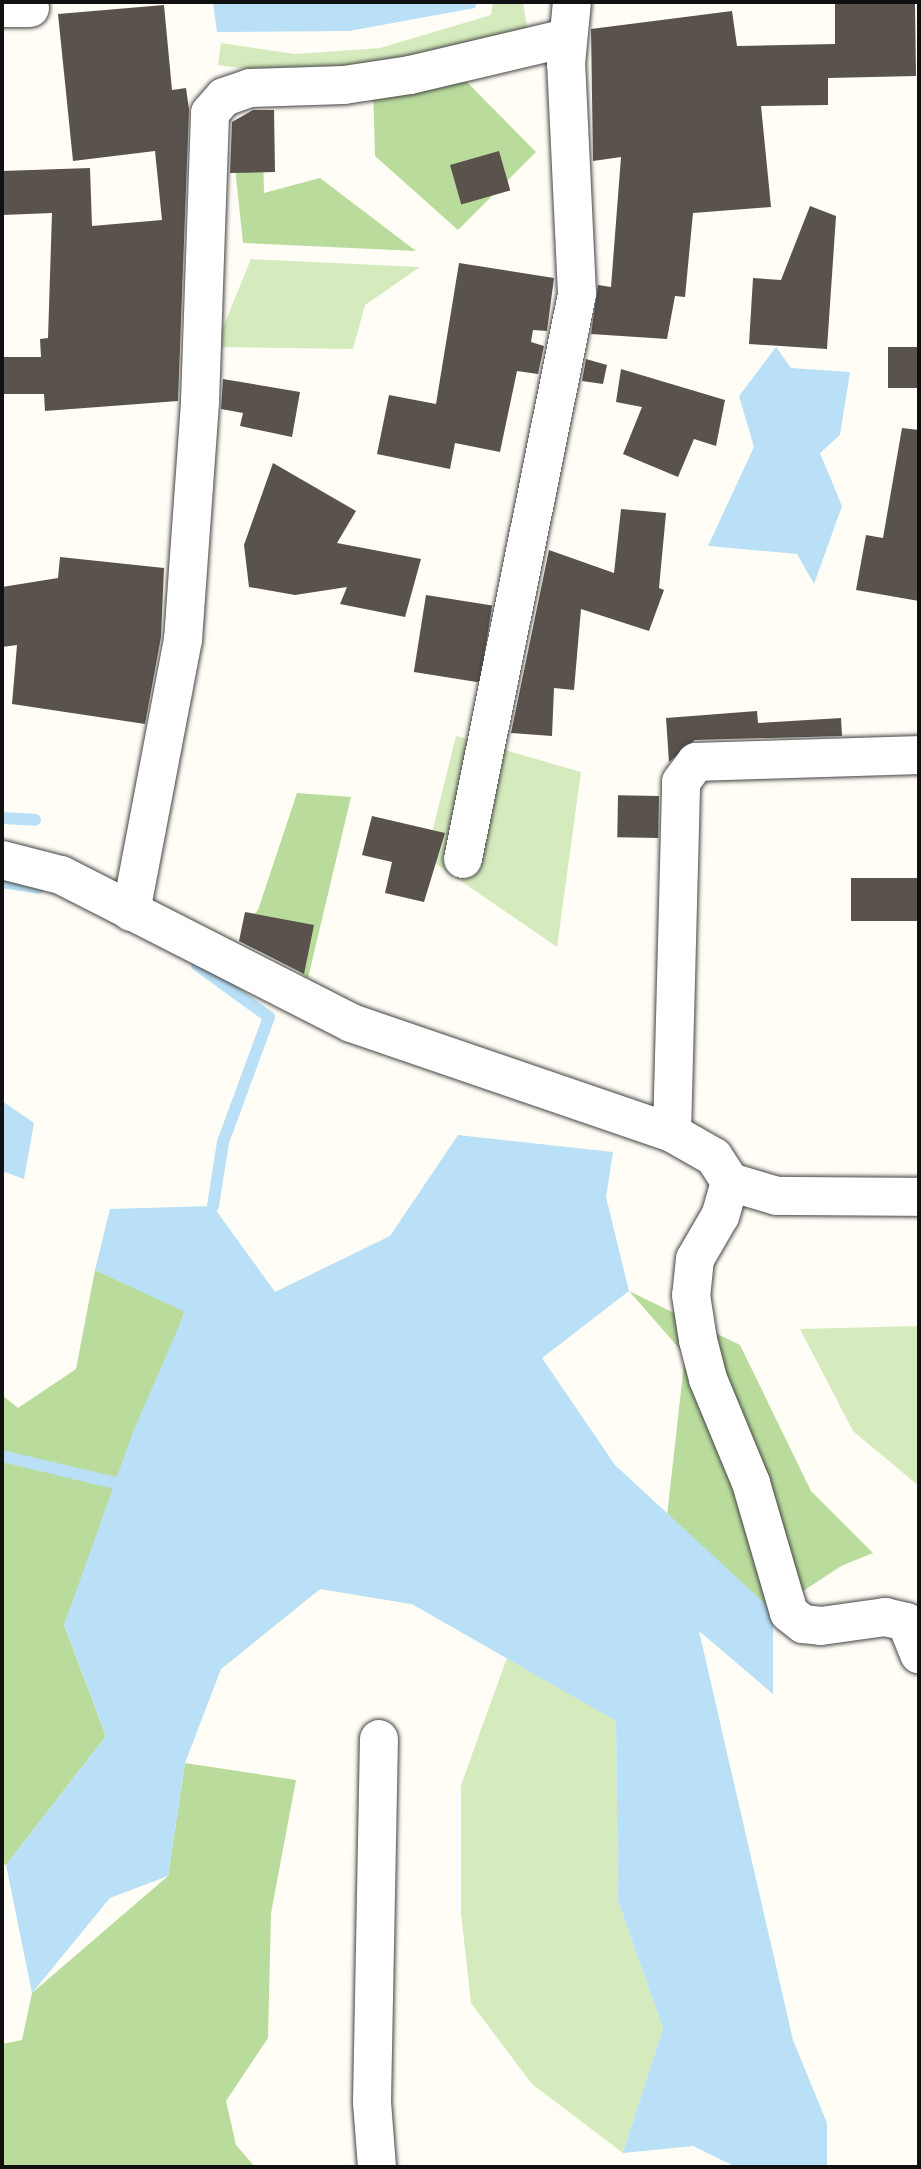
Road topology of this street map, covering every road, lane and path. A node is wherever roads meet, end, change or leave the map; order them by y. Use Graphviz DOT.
graph roads {
  1 [pos="569,20"];
  2 [pos="919,755"];
  3 [pos="463,859"];
  4 [pos="2,860"];
  5 [pos="131,912"];
  6 [pos="672,1133"];
  7 [pos="730,1181"];
  8 [pos="919,1197"];
  9 [pos="919,1655"];
  10 [pos="379,1739"];
  11 [pos="377,2167"];
  1 -- 3 [label="street"];
  1 -- 5 [label="street"];
  2 -- 6 [label="street"];
  4 -- 5 [label="street"];
  5 -- 6 [label="street"];
  6 -- 7 [label="street"];
  7 -- 8 [label="street"];
  7 -- 9 [label="street"];
  10 -- 11 [label="street"];
}
